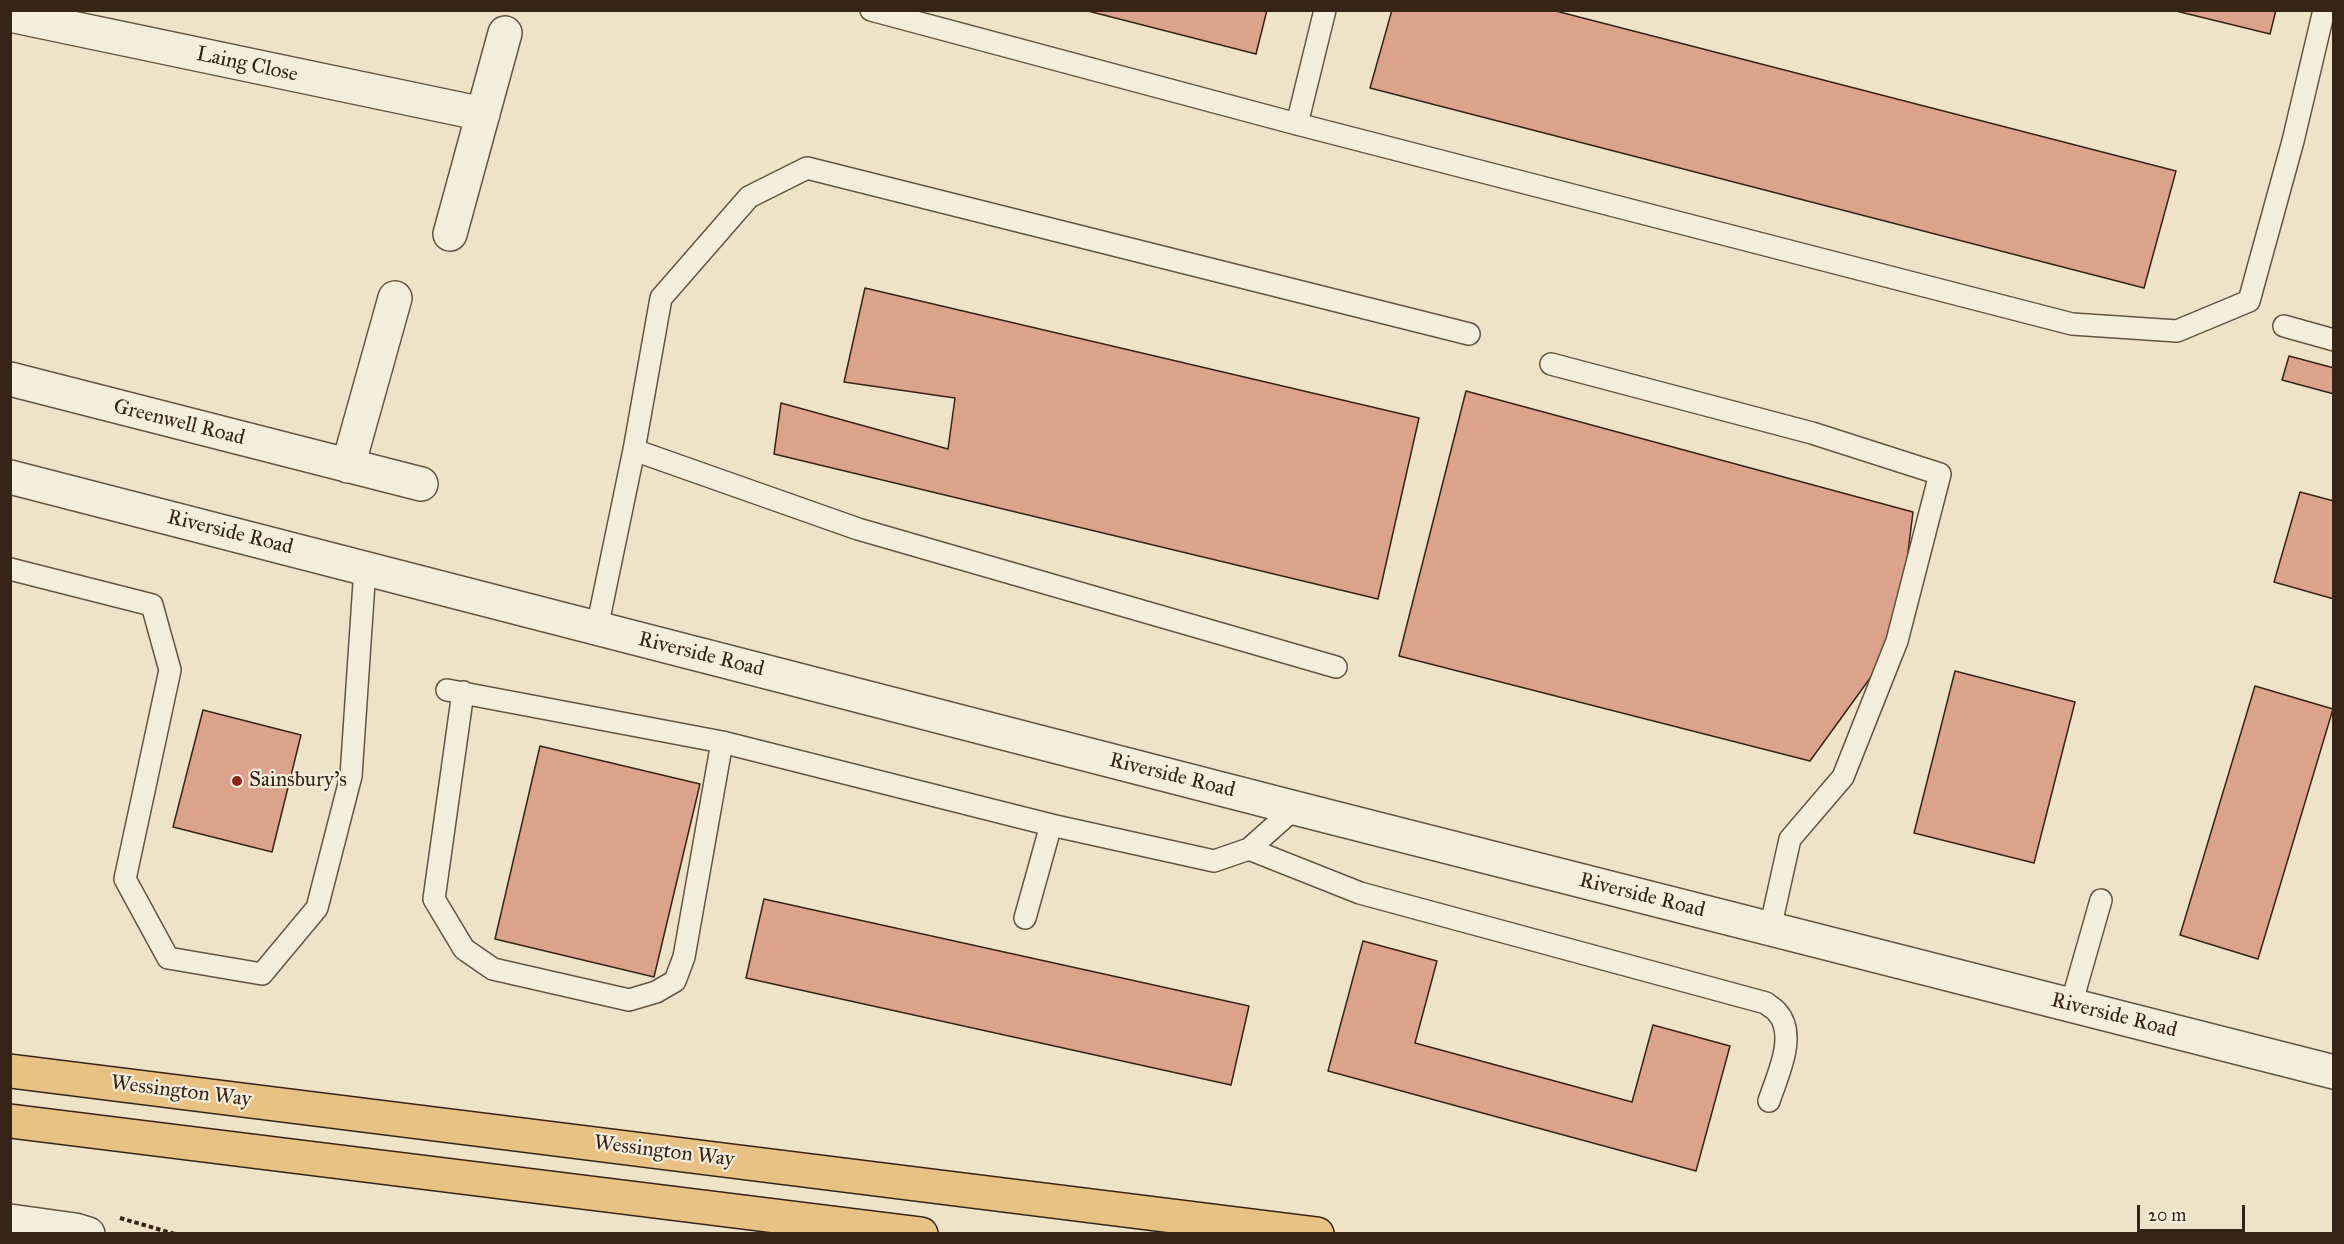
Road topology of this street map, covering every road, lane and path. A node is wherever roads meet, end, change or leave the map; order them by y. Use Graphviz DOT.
graph roads {
  1 [pos="871,10"];
  2 [pos="1325,10"];
  3 [pos="2324,10"];
  4 [pos="10,15"];
  5 [pos="505,33"];
  6 [pos="483,114"];
  7 [pos="1297,124"];
  8 [pos="450,234"];
  9 [pos="395,298"];
  10 [pos="2284,326"];
  11 [pos="1469,334"];
  12 [pos="2334,340"];
  13 [pos="1551,364"];
  14 [pos="10,380"];
  15 [pos="633,450"];
  16 [pos="348,466"];
  17 [pos="10,477"];
  18 [pos="421,484"];
  19 [pos="364,568"];
  20 [pos="10,569"];
  21 [pos="597,628"];
  22 [pos="1336,667"];
  23 [pos="722,742"];
  24 [pos="1295,808"];
  25 [pos="1051,825"];
  26 [pos="1249,849"];
  27 [pos="2101,900"];
  28 [pos="1025,918"];
  29 [pos="1770,929"];
  30 [pos="2072,1005"];
  31 [pos="10,1071"];
  32 [pos="2334,1072"];
  33 [pos="1769,1101"];
  34 [pos="10,1121"];
  35 [pos="10,1221"];
  36 [pos="100,1225"];
  37 [pos="175,1233"];
  38 [pos="921,1233"];
  39 [pos="1317,1233"];
  1 -- 7 [label="lane"];
  2 -- 7 [label="lane"];
  3 -- 7 [label="lane"];
  4 -- 6 [label="street, Laing Close"];
  5 -- 6 [label="street"];
  6 -- 8 [label="street"];
  9 -- 16 [label="street"];
  10 -- 12 [label="lane"];
  11 -- 15 [label="lane"];
  13 -- 29 [label="lane"];
  14 -- 16 [label="street, Greenwell Road"];
  15 -- 21 [label="lane"];
  15 -- 22 [label="lane"];
  16 -- 18 [label="street, Greenwell Road"];
  17 -- 19 [label="street, Riverside Road"];
  19 -- 20 [label="lane"];
  19 -- 21 [label="street, Riverside Road"];
  21 -- 24 [label="street, Riverside Road"];
  23 -- 23 [label="lane"];
  23 -- 25 [label="lane"];
  24 -- 26 [label="lane"];
  24 -- 29 [label="street, Riverside Road"];
  25 -- 26 [label="lane"];
  25 -- 28 [label="lane"];
  26 -- 33 [label="lane"];
  27 -- 30 [label="lane"];
  29 -- 30 [label="street, Riverside Road"];
  30 -- 32 [label="street, Riverside Road"];
  31 -- 39 [label="main road, Wessington Way"];
  34 -- 38 [label="main road"];
  35 -- 36 [label="street"];
  36 -- 37 [label="path"];
}
